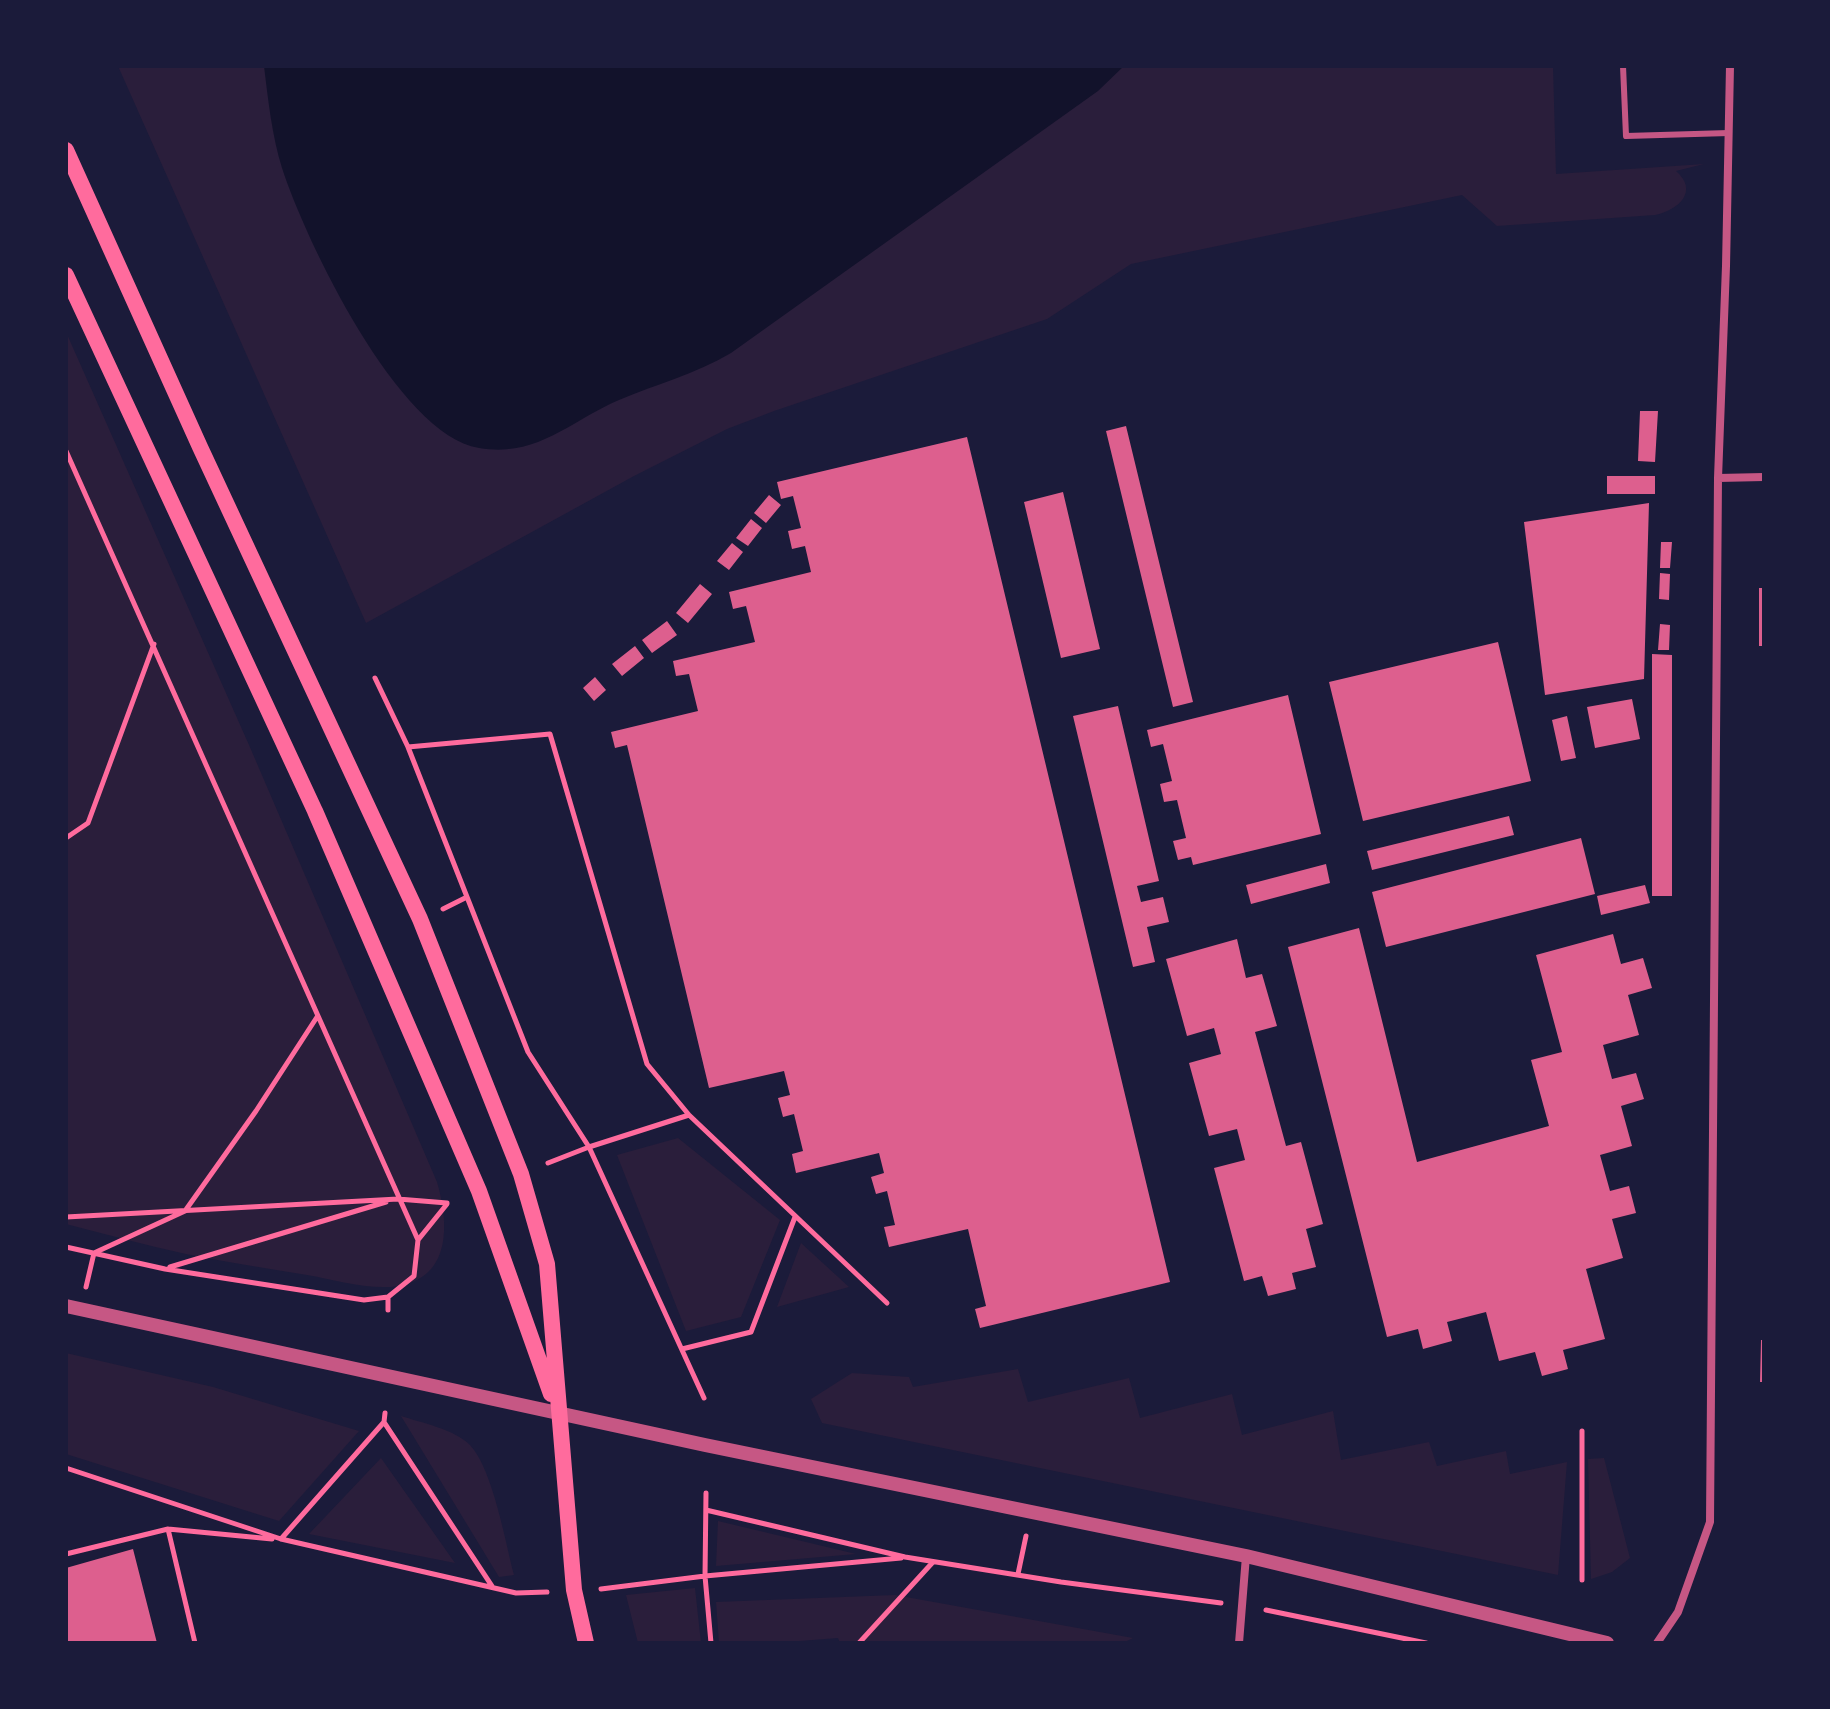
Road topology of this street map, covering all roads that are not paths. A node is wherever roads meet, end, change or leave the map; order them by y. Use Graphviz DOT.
graph roads {
  1 [pos="1623,66"];
  2 [pos="1730,66"];
  3 [pos="1729,133"];
  4 [pos="66,150"];
  5 [pos="66,275"];
  6 [pos="1764,477"];
  7 [pos="1718,478"];
  8 [pos="66,1306"];
  9 [pos="559,1414"];
  10 [pos="1246,1556"];
  11 [pos="586,1643"];
  12 [pos="1239,1643"];
  13 [pos="1607,1643"];
  14 [pos="1657,1643"];
  1 -- 3 [label="lane"];
  2 -- 3 [label="street"];
  3 -- 7 [label="street"];
  4 -- 9 [label="main road"];
  5 -- 9 [label="main road"];
  6 -- 7 [label="street"];
  7 -- 14 [label="street"];
  8 -- 9 [label="street"];
  9 -- 10 [label="street"];
  9 -- 11 [label="main road"];
  10 -- 12 [label="street"];
  10 -- 13 [label="street"];
}
